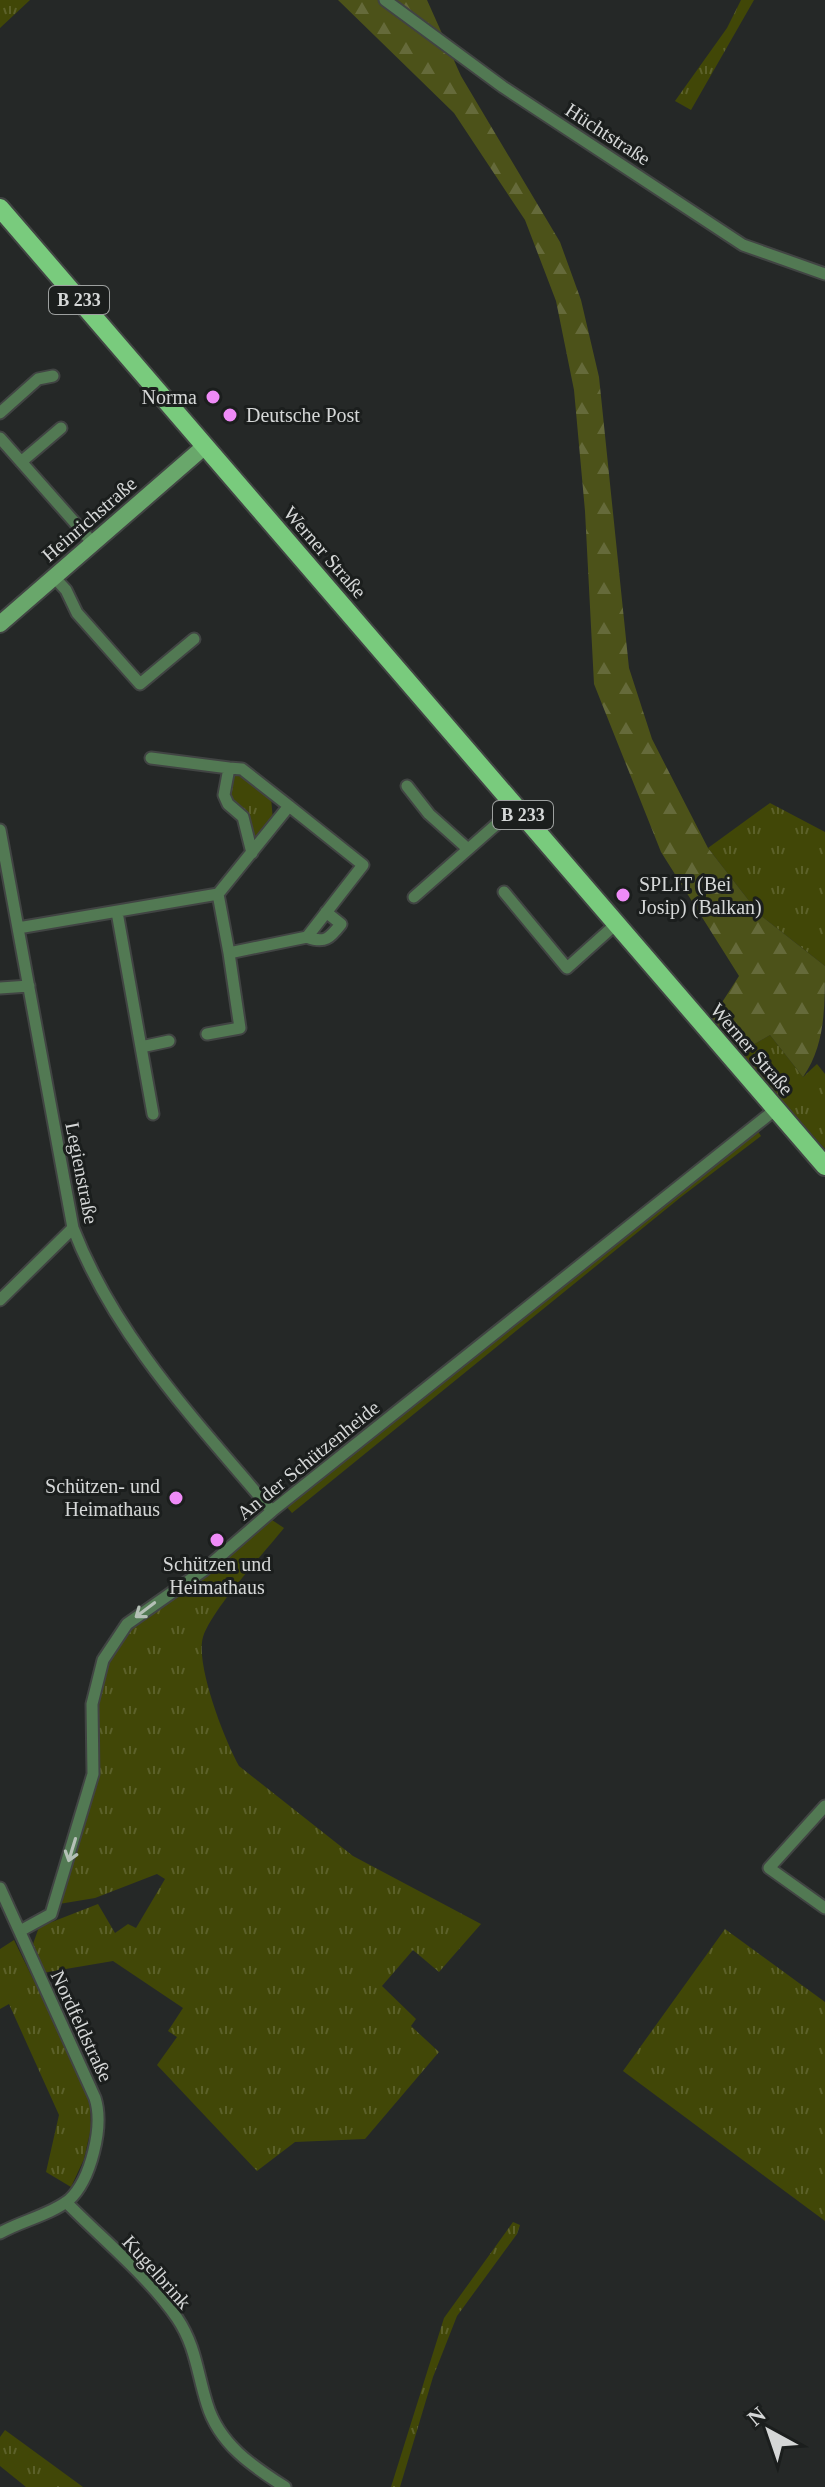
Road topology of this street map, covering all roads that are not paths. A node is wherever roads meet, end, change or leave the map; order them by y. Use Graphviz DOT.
graph roads {
  1 [pos="385,0"];
  2 [pos="0,208"];
  3 [pos="825,274"];
  4 [pos="53,376"];
  5 [pos="0,413"];
  6 [pos="61,428"];
  7 [pos="0,438"];
  8 [pos="205,446"];
  9 [pos="21,462"];
  10 [pos="92,542"];
  11 [pos="53,576"];
  12 [pos="0,624"];
  13 [pos="194,639"];
  14 [pos="151,758"];
  15 [pos="229,768"];
  16 [pos="407,786"];
  17 [pos="289,806"];
  18 [pos="516,807"];
  19 [pos="0,831"];
  20 [pos="468,849"];
  21 [pos="252,853"];
  22 [pos="504,892"];
  23 [pos="218,894"];
  24 [pos="414,897"];
  25 [pos="117,912"];
  26 [pos="326,912"];
  27 [pos="616,924"];
  28 [pos="18,928"];
  29 [pos="307,937"];
  30 [pos="229,953"];
  31 [pos="29,986"];
  32 [pos="0,988"];
  33 [pos="207,1034"];
  34 [pos="169,1041"];
  35 [pos="141,1047"];
  36 [pos="776,1109"];
  37 [pos="153,1114"];
  38 [pos="825,1166"];
  39 [pos="73,1228"];
  40 [pos="0,1300"];
  41 [pos="272,1511"];
  42 [pos="825,1806"];
  43 [pos="0,1888"];
  44 [pos="825,1908"];
  45 [pos="20,1931"];
  46 [pos="66,2202"];
  47 [pos="0,2233"];
  48 [pos="285,2487"];
  1 -- 3 [label="street, Hüchtstraße"];
  2 -- 8 [label="main road, Werner Straße / B 233"];
  4 -- 5 [label="street"];
  6 -- 9 [label="street"];
  7 -- 9 [label="street"];
  8 -- 10 [label="street, Heinrichstraße"];
  8 -- 18 [label="main road, Werner Straße / B 233"];
  9 -- 10 [label="street"];
  10 -- 11 [label="street, Heinrichstraße"];
  11 -- 12 [label="street, Heinrichstraße"];
  11 -- 13 [label="street"];
  14 -- 15 [label="street"];
  15 -- 17 [label="street"];
  15 -- 21 [label="street"];
  16 -- 20 [label="street"];
  17 -- 21 [label="street"];
  17 -- 26 [label="street"];
  18 -- 20 [label="street"];
  18 -- 27 [label="main road, Werner Straße / B 233"];
  19 -- 28 [label="street, Legienstraße"];
  20 -- 24 [label="street"];
  21 -- 23 [label="street"];
  22 -- 27 [label="street"];
  23 -- 25 [label="street"];
  23 -- 30 [label="street"];
  25 -- 28 [label="street"];
  25 -- 35 [label="street"];
  26 -- 29 [label="street"];
  26 -- 29 [label="street"];
  27 -- 36 [label="main road, Werner Straße / B 233"];
  28 -- 31 [label="street, Legienstraße"];
  29 -- 30 [label="street"];
  30 -- 33 [label="street"];
  31 -- 32 [label="street"];
  31 -- 39 [label="street, Legienstraße"];
  34 -- 35 [label="street"];
  35 -- 37 [label="street"];
  36 -- 38 [label="main road, Werner Straße / B 233"];
  36 -- 41 [label="street, An der Schützenheide"];
  39 -- 40 [label="street"];
  39 -- 41 [label="street, Legienstraße"];
  41 -- 45 [label="street, An der Schützenheide, one-way"];
  42 -- 44 [label="street"];
  43 -- 45 [label="street, Nordfeldstraße"];
  45 -- 46 [label="street, Nordfeldstraße"];
  46 -- 47 [label="street"];
  46 -- 48 [label="street, Kugelbrink"];
}
